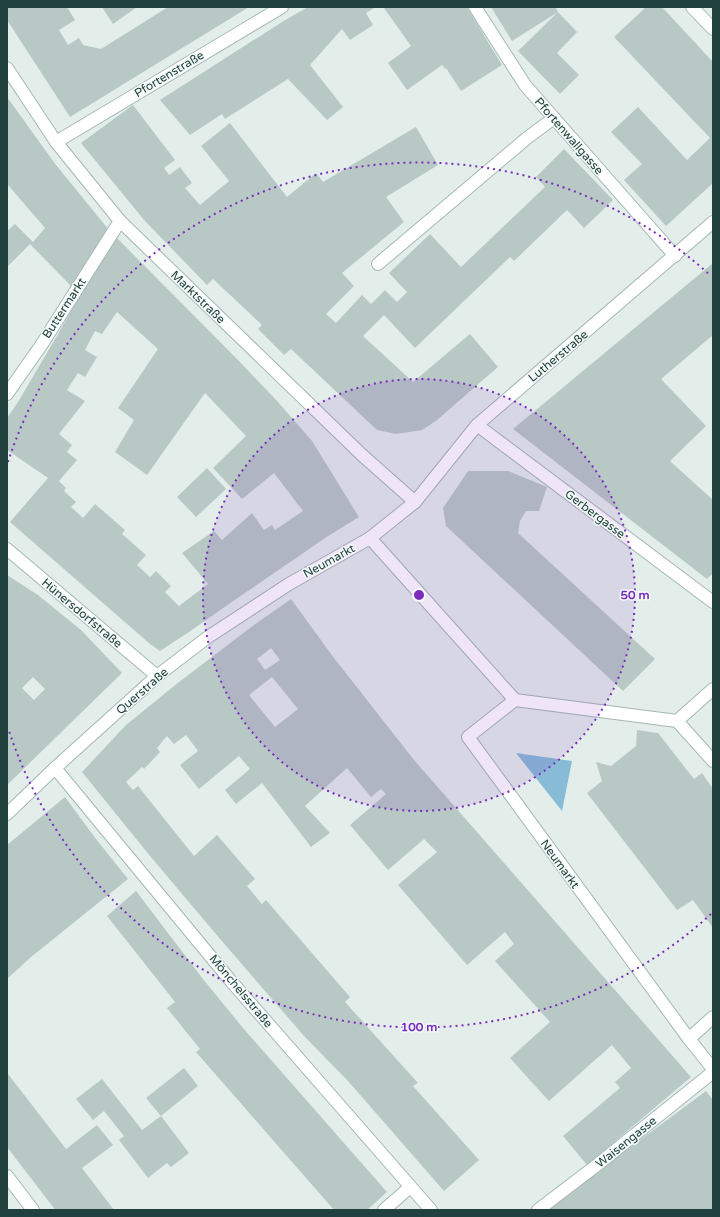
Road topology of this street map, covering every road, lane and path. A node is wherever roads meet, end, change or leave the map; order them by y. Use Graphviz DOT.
graph roads {
  1 [pos="282,7"];
  2 [pos="475,7"];
  3 [pos="692,7"];
  4 [pos="713,29"];
  5 [pos="7,68"];
  6 [pos="554,118"];
  7 [pos="56,142"];
  8 [pos="120,221"];
  9 [pos="713,222"];
  10 [pos="675,256"];
  11 [pos="378,264"];
  12 [pos="7,394"];
  13 [pos="477,425"];
  14 [pos="415,502"];
  15 [pos="370,538"];
  16 [pos="7,549"];
  17 [pos="289,584"];
  18 [pos="713,602"];
  19 [pos="157,676"];
  20 [pos="713,689"];
  21 [pos="515,700"];
  22 [pos="677,721"];
  23 [pos="713,761"];
  24 [pos="55,768"];
  25 [pos="7,814"];
  26 [pos="713,1016"];
  27 [pos="689,1039"];
  28 [pos="713,1069"];
  29 [pos="713,1072"];
  30 [pos="7,1176"];
  31 [pos="410,1187"];
  32 [pos="33,1210"];
  33 [pos="384,1210"];
  34 [pos="431,1210"];
  35 [pos="538,1210"];
  1 -- 7 [label="street, Pfortenstraße"];
  2 -- 6 [label="street, Pfortenwallgasse"];
  3 -- 4 [label="street"];
  5 -- 7 [label="street, Marktstraße"];
  6 -- 10 [label="street, Pfortenwallgasse"];
  6 -- 11 [label="street"];
  7 -- 8 [label="street, Marktstraße"];
  8 -- 12 [label="street, Buttermarkt"];
  8 -- 14 [label="street, Marktstraße"];
  9 -- 10 [label="street, Lutherstraße"];
  10 -- 13 [label="street, Lutherstraße"];
  13 -- 14 [label="street, Lutherstraße"];
  13 -- 18 [label="street, Gerbergasse"];
  14 -- 15 [label="street, Neumarkt"];
  15 -- 17 [label="street, Neumarkt"];
  15 -- 21 [label="street"];
  16 -- 19 [label="street, Hünersdorfstraße"];
  17 -- 19 [label="street, Querstraße"];
  19 -- 24 [label="street, Querstraße"];
  20 -- 22 [label="street"];
  21 -- 22 [label="street"];
  21 -- 27 [label="street, Neumarkt"];
  22 -- 23 [label="street"];
  24 -- 25 [label="street, Querstraße"];
  24 -- 31 [label="street, Mönchelsstraße"];
  26 -- 27 [label="street"];
  27 -- 28 [label="street"];
  29 -- 35 [label="street, Waisengasse"];
  30 -- 32 [label="street"];
  31 -- 33 [label="street"];
  31 -- 34 [label="street, Mönchelsstraße"];
}
